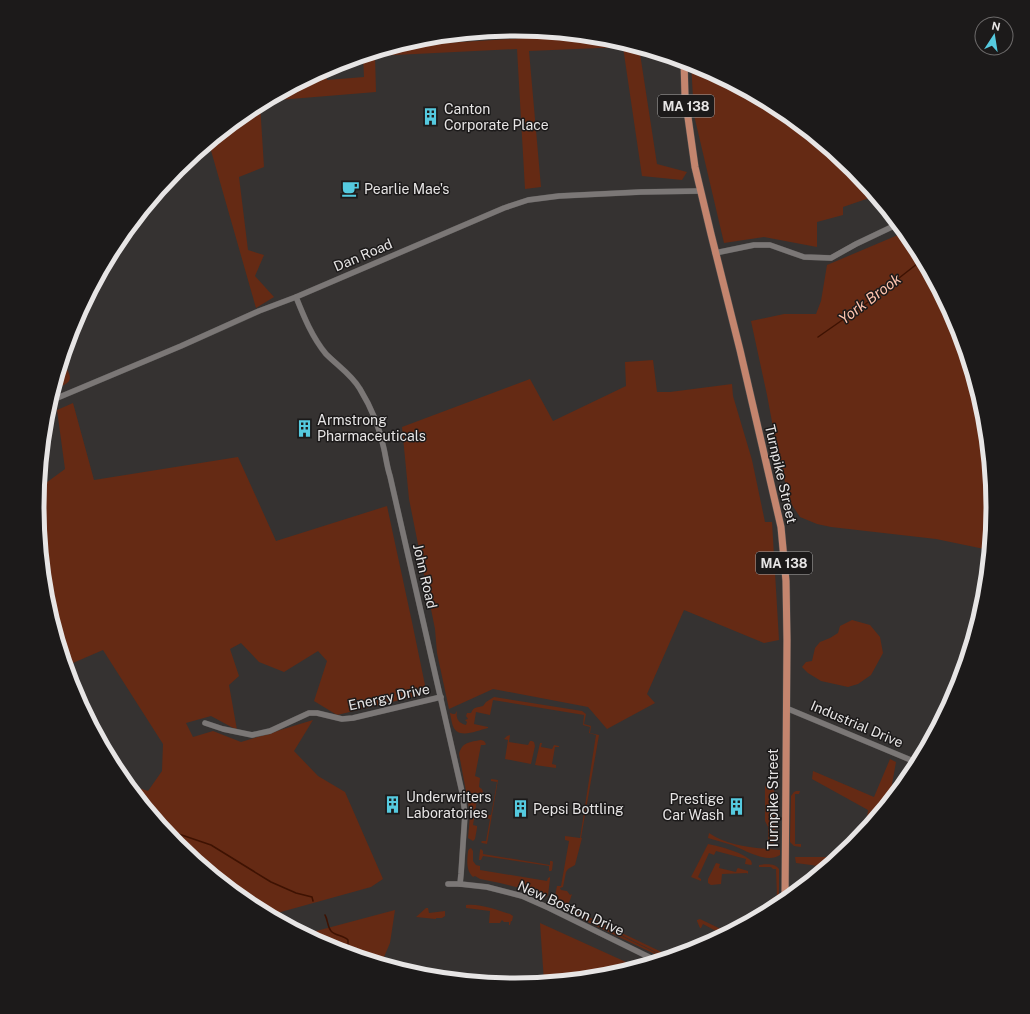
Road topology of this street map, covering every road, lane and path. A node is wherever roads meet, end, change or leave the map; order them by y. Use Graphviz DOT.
graph roads {
  1 [pos="684,68"];
  2 [pos="700,191"];
  3 [pos="893,226"];
  4 [pos="715,253"];
  5 [pos="296,297"];
  6 [pos="57,399"];
  7 [pos="441,698"];
  8 [pos="786,708"];
  9 [pos="205,723"];
  10 [pos="912,761"];
  11 [pos="448,884"];
  12 [pos="460,884"];
  13 [pos="785,893"];
  14 [pos="650,958"];
  1 -- 2 [label="main road, Turnpike Street / MA 138"];
  2 -- 4 [label="main road, Turnpike Street / MA 138"];
  2 -- 5 [label="street, Dan Road"];
  3 -- 4 [label="street"];
  4 -- 8 [label="main road, Turnpike Street / MA 138"];
  5 -- 6 [label="street, Dan Road"];
  5 -- 7 [label="street, John Road"];
  7 -- 9 [label="street, Energy Drive"];
  7 -- 12 [label="street, John Road"];
  8 -- 10 [label="street, Industrial Drive"];
  8 -- 13 [label="main road, Turnpike Street / MA 138"];
  11 -- 12 [label="street, New Boston Drive"];
  12 -- 14 [label="street, New Boston Drive"];
}
